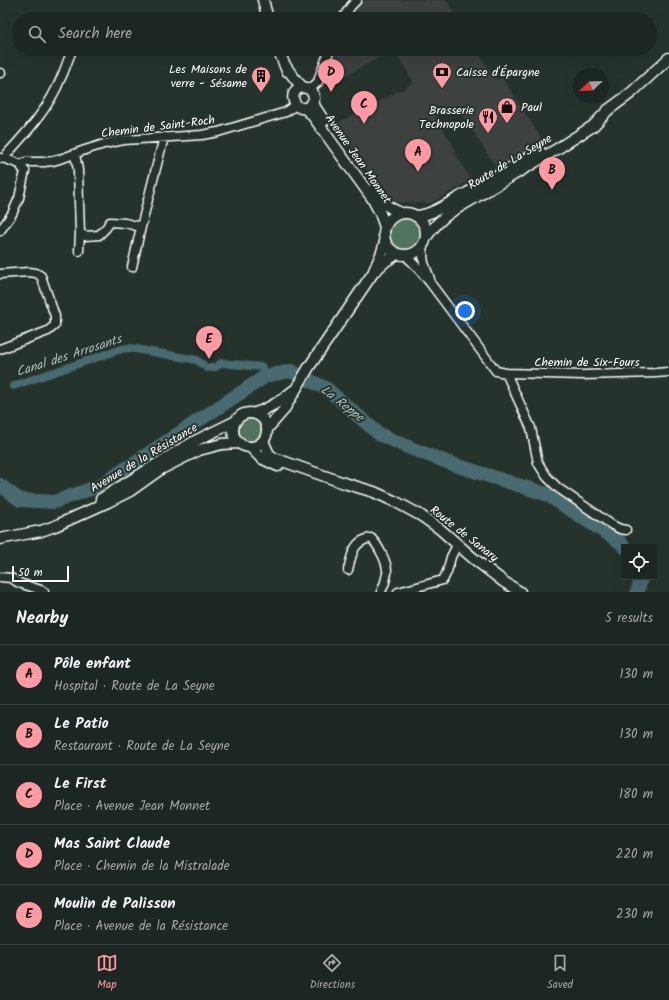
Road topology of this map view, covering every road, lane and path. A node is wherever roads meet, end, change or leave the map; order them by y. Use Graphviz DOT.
graph roads {
  1 [pos="263,0"];
  2 [pos="357,0"];
  3 [pos="266,12"];
  4 [pos="347,12"];
  5 [pos="70,56"];
  6 [pos="281,56"];
  7 [pos="327,56"];
  8 [pos="669,58"];
  9 [pos="303,89"];
  10 [pos="305,105"];
  11 [pos="608,110"];
  12 [pos="164,137"];
  13 [pos="75,154"];
  14 [pos="3,159"];
  15 [pos="27,167"];
  16 [pos="401,213"];
  17 [pos="417,216"];
  18 [pos="141,227"];
  19 [pos="385,227"];
  20 [pos="0,231"];
  21 [pos="80,233"];
  22 [pos="427,236"];
  23 [pos="385,242"];
  24 [pos="422,247"];
  25 [pos="79,251"];
  26 [pos="401,255"];
  27 [pos="132,267"];
  28 [pos="373,273"];
  29 [pos="0,274"];
  30 [pos="431,284"];
  31 [pos="0,349"];
  32 [pos="669,372"];
  33 [pos="503,373"];
  34 [pos="296,389"];
  35 [pos="256,413"];
  36 [pos="234,422"];
  37 [pos="267,429"];
  38 [pos="263,441"];
  39 [pos="238,443"];
  40 [pos="250,447"];
  41 [pos="344,483"];
  42 [pos="69,520"];
  43 [pos="626,530"];
  44 [pos="0,539"];
  45 [pos="457,545"];
  46 [pos="348,570"];
  47 [pos="0,577"];
  48 [pos="42,591"];
  49 [pos="381,592"];
  50 [pos="398,592"];
  51 [pos="520,592"];
  1 -- 3 [label="main road"];
  2 -- 4 [label="street"];
  5 -- 14 [label="street"];
  6 -- 9 [label="main road, Avenue Jean Monnet"];
  7 -- 9 [label="street"];
  8 -- 11 [label="main road, Route de La Seyne"];
  9 -- 10 [label="main road, Avenue Jean Monnet"];
  9 -- 10 [label="main road, Avenue Jean Monnet"];
  10 -- 12 [label="street, Chemin de Saint-Roch"];
  10 -- 16 [label="main road, Avenue Jean Monnet"];
  10 -- 19 [label="main road, Avenue Jean Monnet"];
  11 -- 17 [label="main road, Route de La Seyne"];
  11 -- 22 [label="main road, Route de La Seyne"];
  12 -- 13 [label="street, Chemin de Saint-Roch"];
  12 -- 18 [label="street"];
  13 -- 15 [label="street, Chemin de Saint-Roch"];
  13 -- 21 [label="street"];
  14 -- 15 [label="street, Chemin de Saint-Roch"];
  15 -- 20 [label="street"];
  16 -- 17 [label="main road"];
  16 -- 19 [label="main road"];
  17 -- 22 [label="main road"];
  18 -- 21 [label="street"];
  18 -- 27 [label="street"];
  19 -- 23 [label="main road"];
  21 -- 25 [label="street"];
  22 -- 24 [label="main road"];
  23 -- 26 [label="main road"];
  23 -- 28 [label="main road"];
  24 -- 26 [label="main road"];
  24 -- 30 [label="street"];
  26 -- 28 [label="main road"];
  26 -- 30 [label="street"];
  28 -- 34 [label="main road"];
  29 -- 31 [label="street"];
  30 -- 33 [label="street"];
  32 -- 33 [label="street, Chemin de Six-Fours"];
  33 -- 43 [label="street"];
  34 -- 35 [label="main road"];
  34 -- 37 [label="main road"];
  35 -- 36 [label="main road"];
  35 -- 37 [label="main road"];
  36 -- 39 [label="main road"];
  36 -- 42 [label="main road, Avenue de la Résistance"];
  37 -- 38 [label="main road"];
  38 -- 40 [label="main road"];
  38 -- 41 [label="main road, Route de Sanary"];
  39 -- 40 [label="main road"];
  39 -- 42 [label="main road, Avenue de la Résistance"];
  40 -- 41 [label="main road, Route de Sanary"];
  41 -- 45 [label="main road, Route de Sanary"];
  42 -- 44 [label="main road, Avenue de la Résistance"];
  45 -- 50 [label="street"];
  45 -- 51 [label="main road, Route de Sanary"];
  46 -- 49 [label="street"];
  47 -- 48 [label="street"];
}
